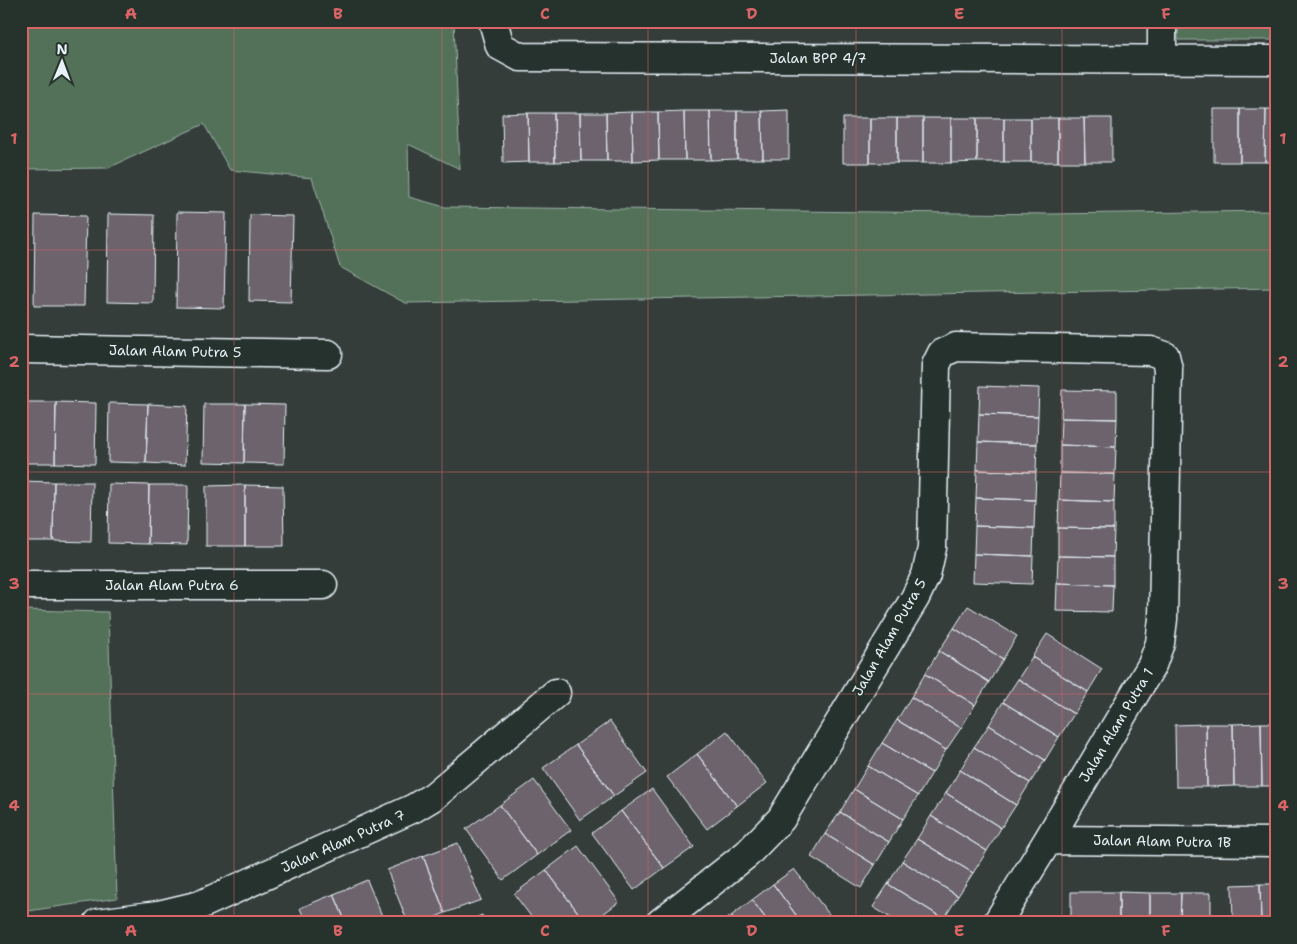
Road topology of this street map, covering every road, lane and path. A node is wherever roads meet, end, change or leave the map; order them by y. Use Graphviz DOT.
graph roads {
  1 [pos="1162,21"];
  2 [pos="493,22"];
  3 [pos="1162,59"];
  4 [pos="1276,60"];
  5 [pos="21,349"];
  6 [pos="328,354"];
  7 [pos="1165,356"];
  8 [pos="21,585"];
  9 [pos="323,585"];
  10 [pos="556,693"];
  11 [pos="1048,840"];
  12 [pos="1276,842"];
  13 [pos="98,923"];
  14 [pos="660,923"];
  15 [pos="996,923"];
  1 -- 3 [label="street"];
  2 -- 3 [label="street, Jalan BPP 4/7"];
  3 -- 4 [label="street, Jalan BPP 4/7"];
  5 -- 6 [label="street, Jalan Alam Putra 5"];
  7 -- 11 [label="street, Jalan Alam Putra 1"];
  7 -- 14 [label="street, Jalan Alam Putra 5"];
  8 -- 9 [label="street, Jalan Alam Putra 6"];
  10 -- 13 [label="street, Jalan Alam Putra 7"];
  11 -- 12 [label="street, Jalan Alam Putra 1B"];
  11 -- 15 [label="street, Jalan Alam Putra 1"];
}
